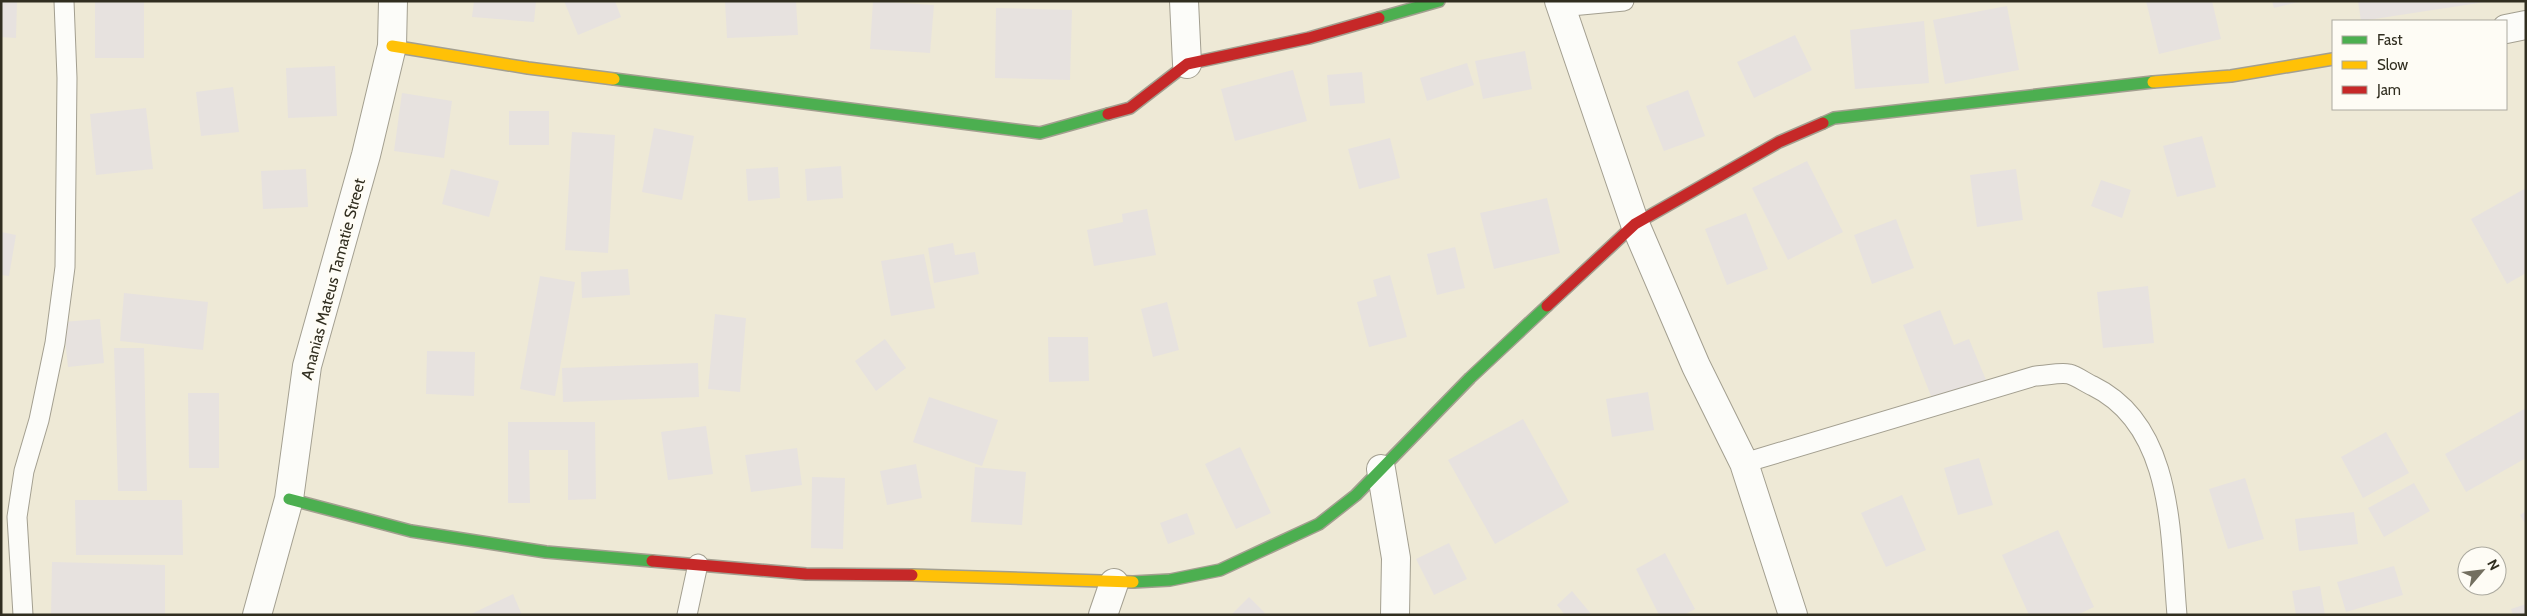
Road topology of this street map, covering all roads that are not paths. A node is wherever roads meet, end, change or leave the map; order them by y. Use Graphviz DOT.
graph roads {
  1 [pos="64,1"];
  2 [pos="393,1"];
  3 [pos="1184,1"];
  4 [pos="1439,1"];
  5 [pos="1624,1"];
  6 [pos="1559,4"];
  7 [pos="2526,25"];
  8 [pos="2507,28"];
  9 [pos="392,46"];
  10 [pos="2332,59"];
  11 [pos="1187,64"];
  12 [pos="1636,224"];
  13 [pos="1744,463"];
  14 [pos="1381,469"];
  15 [pos="289,499"];
  16 [pos="698,564"];
  17 [pos="1114,584"];
  18 [pos="23,615"];
  19 [pos="256,615"];
  20 [pos="687,615"];
  21 [pos="1103,615"];
  22 [pos="1395,615"];
  23 [pos="1793,615"];
  24 [pos="2177,615"];
  1 -- 18 [label="lane"];
  2 -- 9 [label="street, Ananias Mateus Tamatie Street"];
  3 -- 11 [label="street"];
  4 -- 11 [label="street"];
  5 -- 6 [label="lane"];
  6 -- 12 [label="street"];
  7 -- 8 [label="street"];
  9 -- 11 [label="street"];
  9 -- 15 [label="street, Ananias Mateus Tamatie Street"];
  10 -- 12 [label="street"];
  12 -- 13 [label="street"];
  12 -- 14 [label="street"];
  13 -- 23 [label="street"];
  13 -- 24 [label="lane"];
  14 -- 17 [label="street"];
  14 -- 22 [label="street"];
  15 -- 16 [label="street"];
  15 -- 19 [label="street, Ananias Mateus Tamatie Street"];
  16 -- 17 [label="street"];
  16 -- 20 [label="lane"];
  17 -- 21 [label="street"];
}
